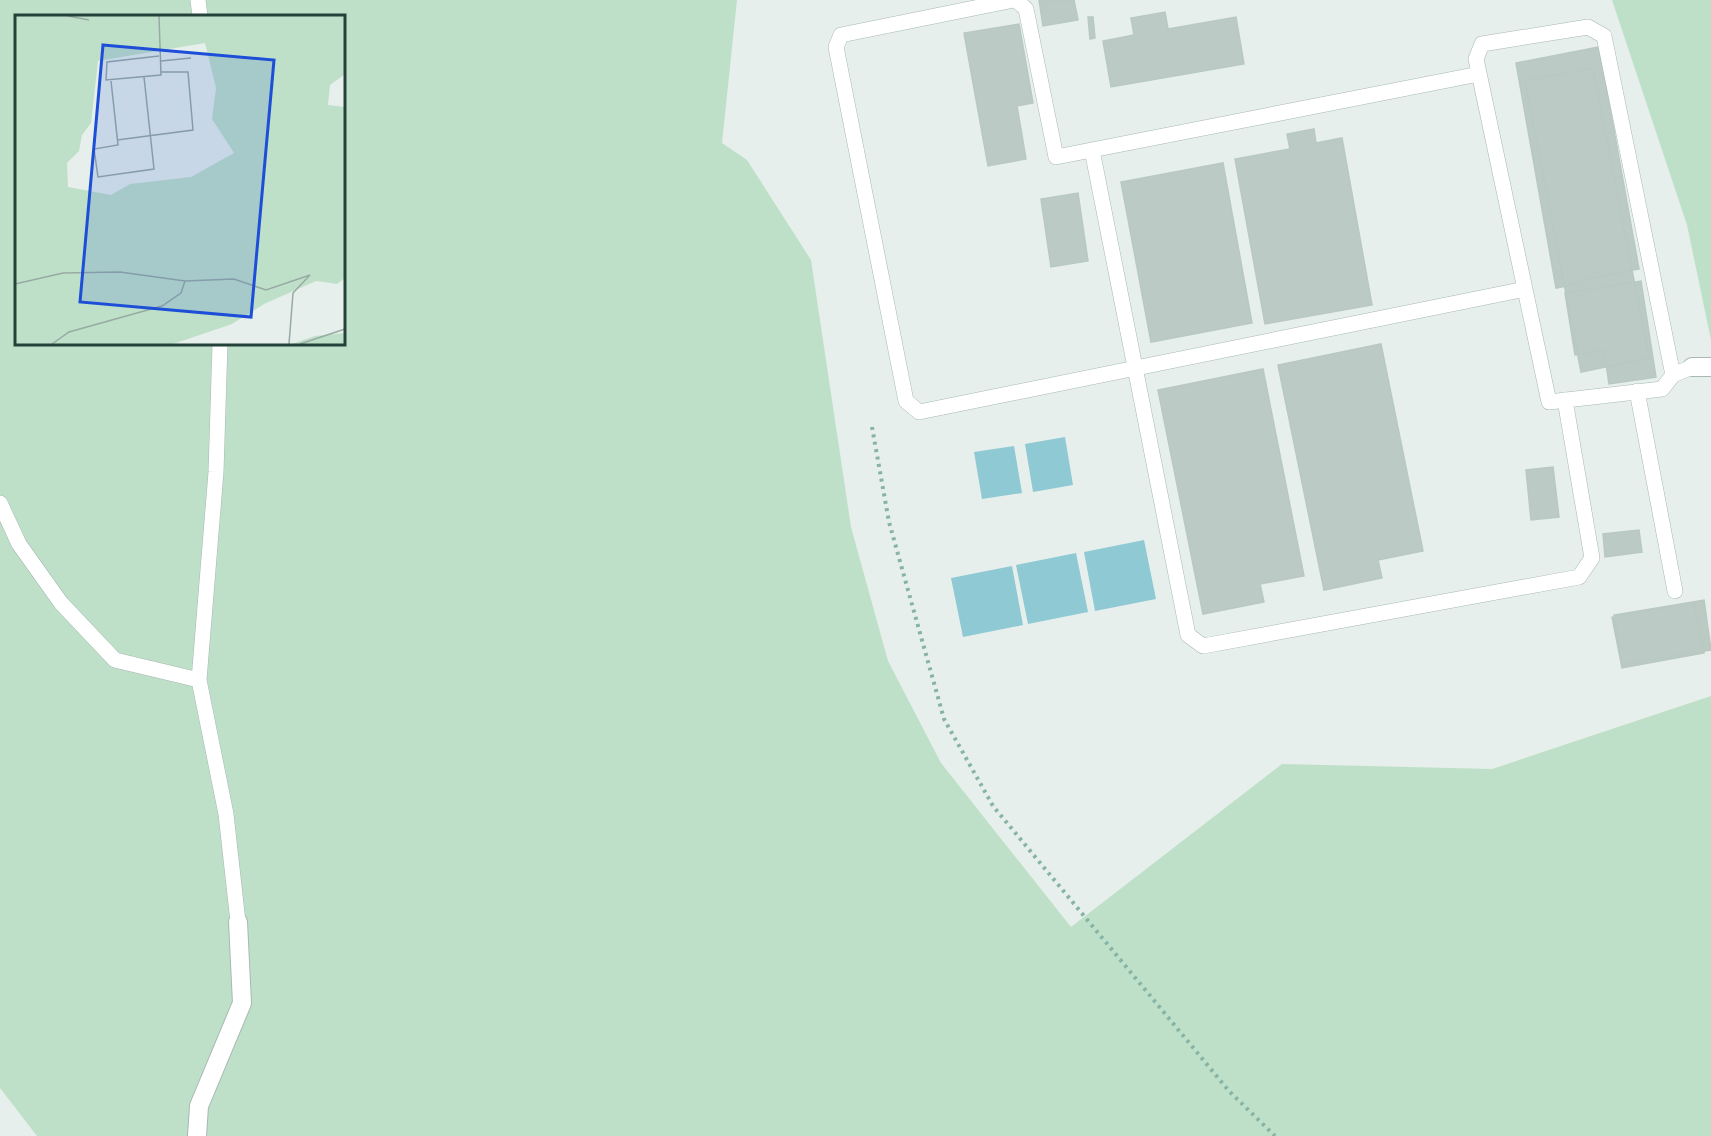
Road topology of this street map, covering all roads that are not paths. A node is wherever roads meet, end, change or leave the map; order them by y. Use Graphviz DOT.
graph roads {
  1 [pos="198,0"];
  2 [pos="1015,0"];
  3 [pos="200,15"];
  4 [pos="1479,74"];
  5 [pos="1092,150"];
  6 [pos="1525,289"];
  7 [pos="220,345"];
  8 [pos="1711,366"];
  9 [pos="1692,368"];
  10 [pos="1135,369"];
  11 [pos="1673,375"];
  12 [pos="1637,391"];
  13 [pos="1565,400"];
  14 [pos="0,503"];
  15 [pos="1675,591"];
  16 [pos="199,680"];
  17 [pos="238,922"];
  18 [pos="197,1136"];
  1 -- 3 [label="lane"];
  2 -- 5 [label="lane"];
  2 -- 10 [label="lane"];
  4 -- 5 [label="lane"];
  4 -- 6 [label="lane"];
  4 -- 11 [label="lane"];
  5 -- 10 [label="lane"];
  6 -- 10 [label="lane"];
  6 -- 13 [label="lane"];
  7 -- 16 [label="lane"];
  8 -- 9 [label="street"];
  9 -- 11 [label="lane"];
  10 -- 13 [label="lane"];
  11 -- 12 [label="lane"];
  12 -- 13 [label="lane"];
  12 -- 15 [label="lane"];
  14 -- 16 [label="lane"];
  16 -- 17 [label="lane"];
  17 -- 18 [label="street"];
}
